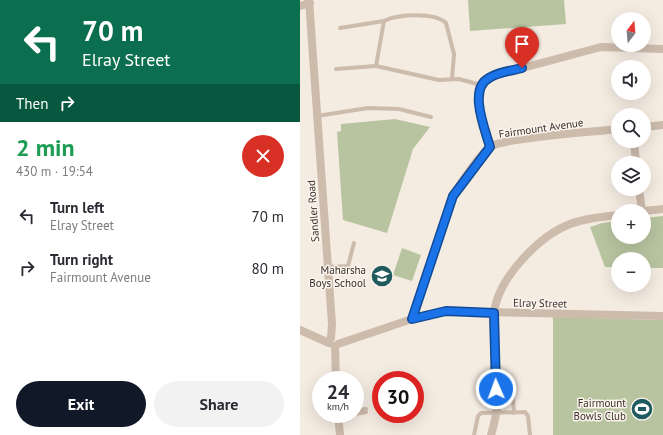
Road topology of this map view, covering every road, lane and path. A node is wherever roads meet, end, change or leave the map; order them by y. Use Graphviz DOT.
graph roads {
  1 [pos="309,1"];
  2 [pos="300,6"];
  3 [pos="384,21"];
  4 [pos="340,28"];
  5 [pos="663,49"];
  6 [pos="376,66"];
  7 [pos="336,69"];
  8 [pos="452,79"];
  9 [pos="481,84"];
  10 [pos="317,116"];
  11 [pos="431,117"];
  12 [pos="663,125"];
  13 [pos="651,126"];
  14 [pos="611,130"];
  15 [pos="490,147"];
  16 [pos="663,209"];
  17 [pos="651,210"];
  18 [pos="611,216"];
  19 [pos="354,243"];
  20 [pos="328,267"];
  21 [pos="494,313"];
  22 [pos="663,316"];
  23 [pos="412,319"];
  24 [pos="300,330"];
  25 [pos="333,342"];
  26 [pos="336,371"];
  27 [pos="512,383"];
  28 [pos="514,413"];
  29 [pos="496,414"];
  30 [pos="339,423"];
  31 [pos="340,435"];
  32 [pos="474,435"];
  33 [pos="491,435"];
  34 [pos="530,435"];
  1 -- 2 [label="street"];
  1 -- 10 [label="street, Sandler Road"];
  3 -- 4 [label="lane"];
  3 -- 6 [label="lane"];
  3 -- 8 [label="lane"];
  5 -- 9 [label="street"];
  6 -- 7 [label="lane"];
  6 -- 8 [label="lane"];
  8 -- 9 [label="lane"];
  9 -- 15 [label="street"];
  10 -- 11 [label="lane"];
  10 -- 20 [label="street, Sandler Road"];
  12 -- 13 [label="street"];
  14 -- 15 [label="street, Fairmount Avenue"];
  15 -- 23 [label="street, Fairmount Avenue"];
  16 -- 17 [label="street"];
  18 -- 21 [label="street"];
  19 -- 20 [label="lane"];
  20 -- 25 [label="street, Sandler Road"];
  21 -- 22 [label="street, Elray Street"];
  21 -- 23 [label="street, Elray Street"];
  21 -- 29 [label="street"];
  23 -- 25 [label="street, Elray Street"];
  24 -- 25 [label="street, Elray Street"];
  25 -- 26 [label="street, Sandler Road"];
  27 -- 28 [label="lane"];
  28 -- 29 [label="lane"];
  28 -- 34 [label="lane"];
  29 -- 32 [label="lane"];
  29 -- 33 [label="street"];
  30 -- 31 [label="street"];
}
